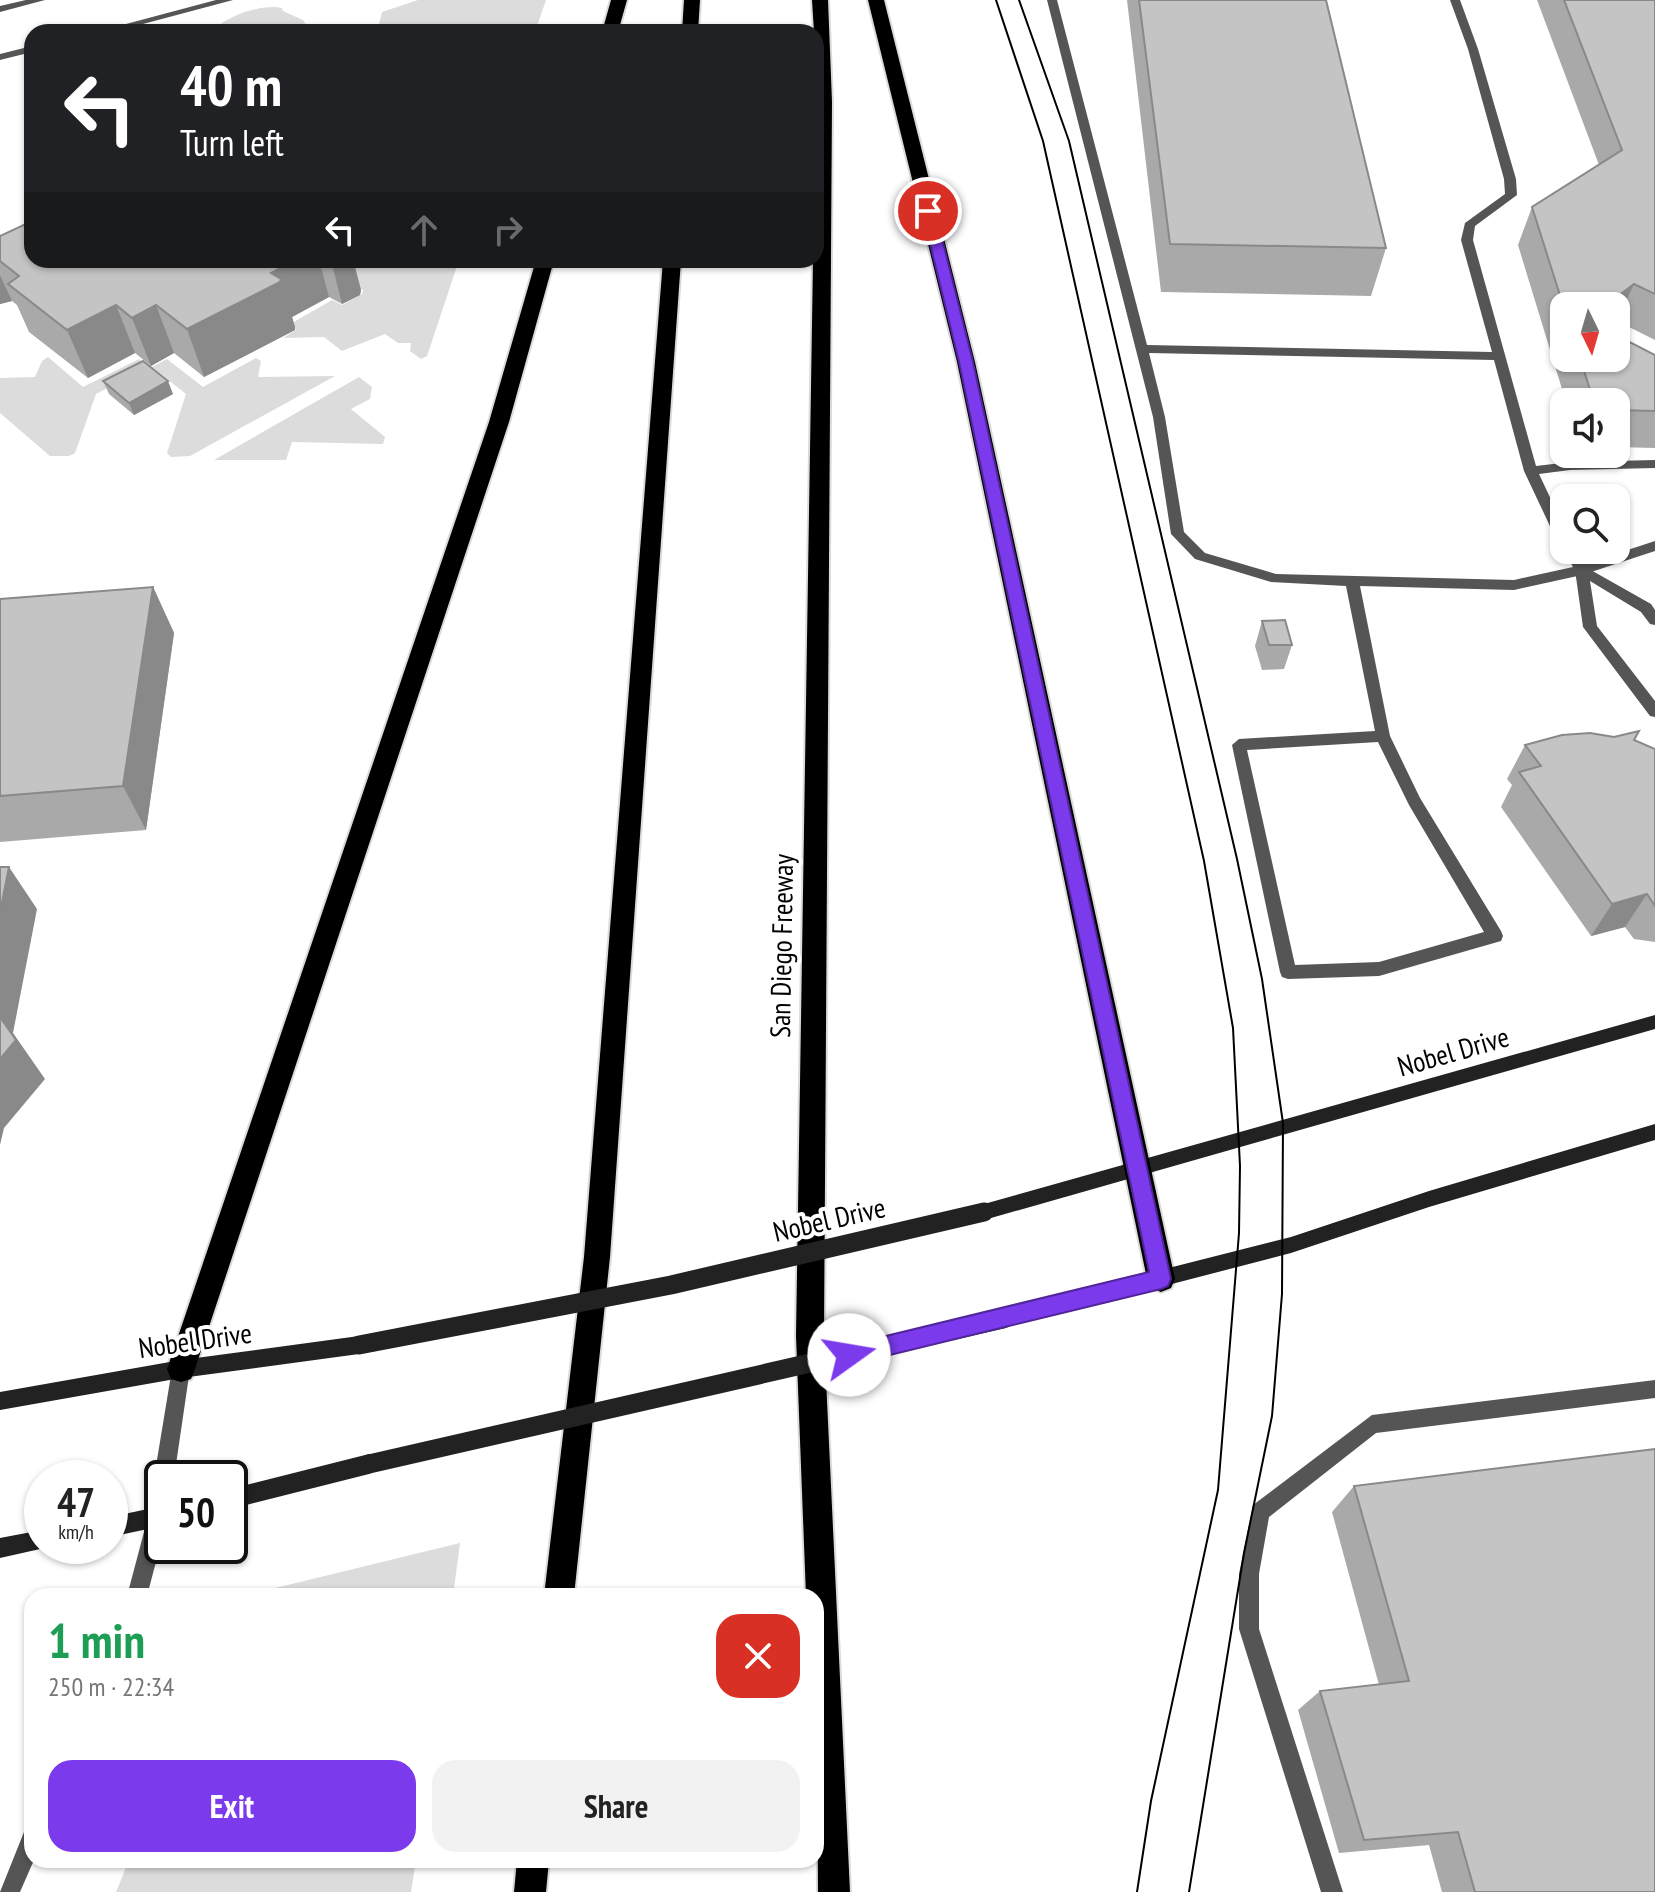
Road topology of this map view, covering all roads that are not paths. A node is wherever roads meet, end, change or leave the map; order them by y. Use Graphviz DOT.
graph roads {
  1 [pos="40,0"];
  2 [pos="228,0"];
  3 [pos="619,0"];
  4 [pos="692,0"];
  5 [pos="820,0"];
  6 [pos="876,0"];
  7 [pos="1052,0"];
  8 [pos="1455,0"];
  9 [pos="0,9"];
  10 [pos="133,24"];
  11 [pos="612,24"];
  12 [pos="690,24"];
  13 [pos="821,24"];
  14 [pos="24,51"];
  15 [pos="0,57"];
  16 [pos="543,268"];
  17 [pos="671,268"];
  18 [pos="822,268"];
  19 [pos="1140,349"];
  20 [pos="1500,356"];
  21 [pos="1655,464"];
  22 [pos="1531,471"];
  23 [pos="1550,511"];
  24 [pos="1655,546"];
  25 [pos="1578,564"];
  26 [pos="1582,570"];
  27 [pos="1352,582"];
  28 [pos="1655,620"];
  29 [pos="1655,712"];
  30 [pos="1383,736"];
  31 [pos="1655,1022"];
  32 [pos="1655,1132"];
  33 [pos="1138,1169"];
  34 [pos="1161,1279"];
  35 [pos="181,1369"];
  36 [pos="1655,1389"];
  37 [pos="0,1401"];
  38 [pos="167,1460"];
  39 [pos="248,1494"];
  40 [pos="24,1543"];
  41 [pos="0,1548"];
  42 [pos="146,1564"];
  43 [pos="139,1588"];
  44 [pos="560,1588"];
  45 [pos="821,1588"];
  46 [pos="824,1660"];
  47 [pos="24,1858"];
  48 [pos="532,1868"];
  49 [pos="9,1892"];
  50 [pos="530,1892"];
  51 [pos="834,1892"];
  52 [pos="1332,1892"];
  1 -- 9 [label="street"];
  2 -- 10 [label="street"];
  3 -- 11 [label="highway"];
  4 -- 12 [label="highway"];
  5 -- 13 [label="highway, San Diego Freeway"];
  6 -- 33 [label="highway"];
  7 -- 19 [label="street"];
  8 -- 20 [label="street"];
  14 -- 15 [label="street"];
  16 -- 35 [label="highway"];
  17 -- 44 [label="highway"];
  18 -- 45 [label="highway, San Diego Freeway"];
  19 -- 20 [label="street"];
  19 -- 27 [label="street"];
  20 -- 22 [label="street"];
  21 -- 22 [label="street"];
  22 -- 23 [label="street"];
  24 -- 26 [label="street"];
  25 -- 26 [label="street"];
  26 -- 27 [label="street"];
  26 -- 28 [label="street"];
  26 -- 29 [label="street"];
  27 -- 30 [label="street"];
  30 -- 30 [label="street"];
  31 -- 33 [label="main road, Nobel Drive"];
  32 -- 34 [label="main road"];
  33 -- 34 [label="highway"];
  33 -- 35 [label="main road, Nobel Drive, bridge"];
  34 -- 39 [label="main road, bridge"];
  35 -- 37 [label="main road, Nobel Drive"];
  35 -- 38 [label="street"];
  36 -- 52 [label="street"];
  40 -- 41 [label="main road"];
  42 -- 43 [label="street"];
  46 -- 51 [label="highway, San Diego Freeway"];
  47 -- 49 [label="street"];
  48 -- 50 [label="highway"];
}
